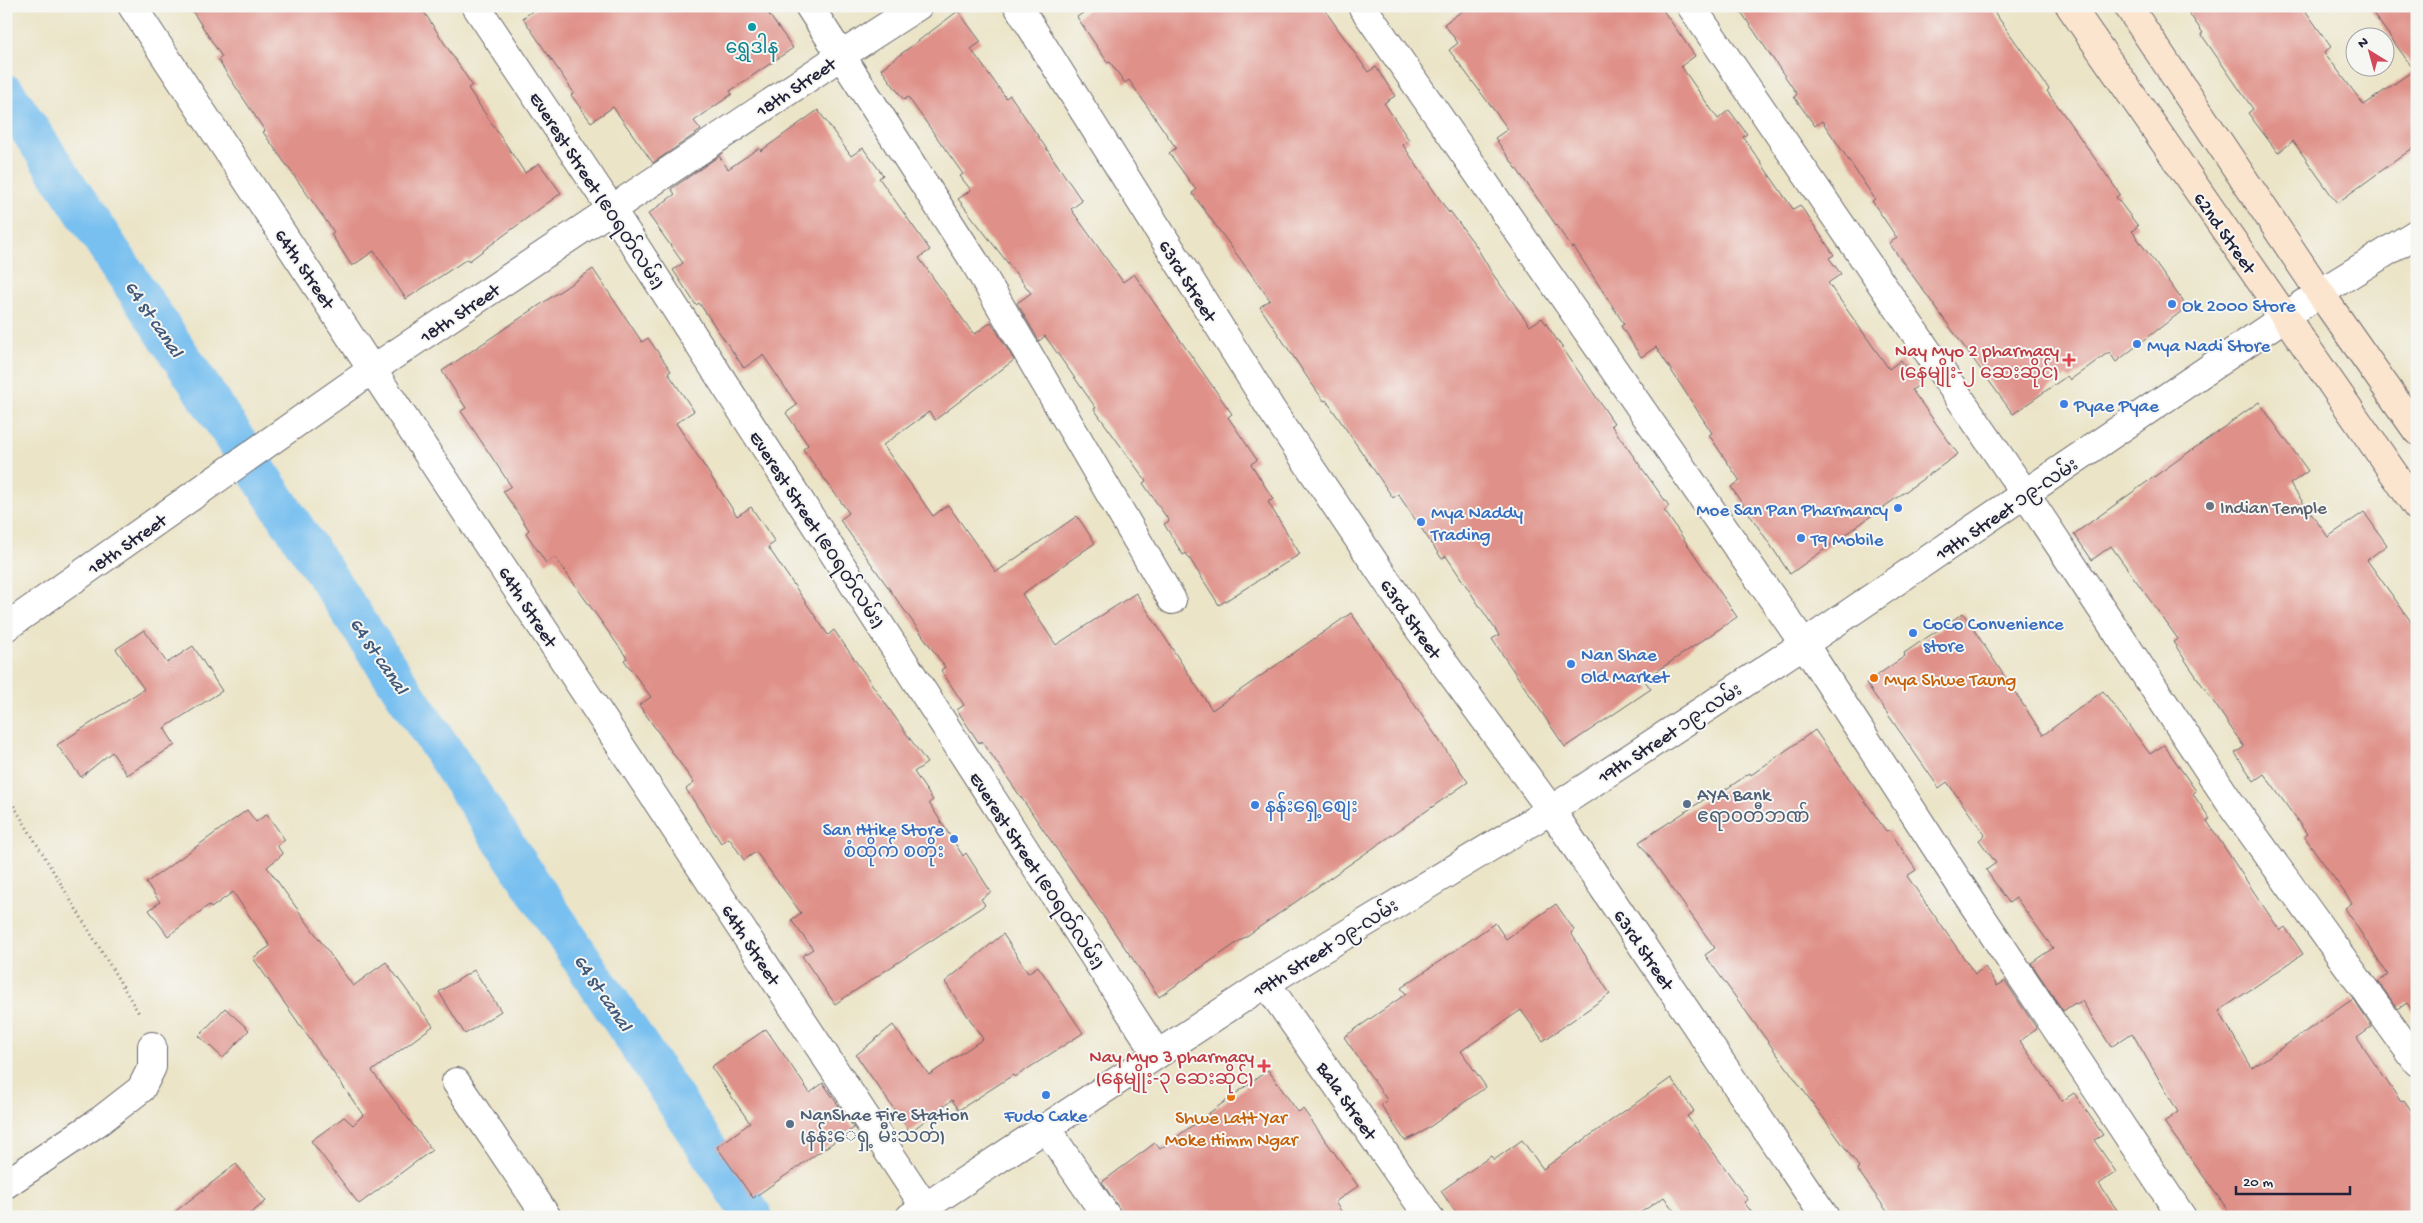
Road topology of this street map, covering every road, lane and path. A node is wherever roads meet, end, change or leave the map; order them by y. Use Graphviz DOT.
graph roads {
  1 [pos="132,6"];
  2 [pos="476,6"];
  3 [pos="809,6"];
  4 [pos="918,6"];
  5 [pos="1018,6"];
  6 [pos="1362,6"];
  7 [pos="1691,6"];
  8 [pos="2070,6"];
  9 [pos="2128,6"];
  10 [pos="842,55"];
  11 [pos="612,210"];
  12 [pos="2417,233"];
  13 [pos="2320,294"];
  14 [pos="2285,318"];
  15 [pos="373,369"];
  16 [pos="2417,431"];
  17 [pos="2026,495"];
  18 [pos="2417,507"];
  19 [pos="1172,600"];
  20 [pos="6,627"];
  21 [pos="1804,644"];
  22 [pos="6,793"];
  23 [pos="1551,810"];
  24 [pos="1266,983"];
  25 [pos="152,1046"];
  26 [pos="1157,1054"];
  27 [pos="2417,1062"];
  28 [pos="456,1082"];
  29 [pos="1046,1128"];
  30 [pos="6,1184"];
  31 [pos="918,1212"];
  32 [pos="547,1217"];
  33 [pos="1107,1217"];
  34 [pos="1429,1217"];
  35 [pos="1825,1217"];
  36 [pos="2182,1217"];
  1 -- 15 [label="street, 64th Street"];
  2 -- 11 [label="street, Everest Street (ဧ၀ရတ်လမ်း)"];
  3 -- 10 [label="street"];
  4 -- 10 [label="street, 18th Street"];
  5 -- 23 [label="street, 63rd Street"];
  6 -- 21 [label="street"];
  7 -- 17 [label="street"];
  8 -- 14 [label="main road, 62nd Street"];
  9 -- 13 [label="main road"];
  10 -- 11 [label="street, 18th Street"];
  10 -- 19 [label="street"];
  11 -- 15 [label="street, 18th Street"];
  11 -- 26 [label="street, Everest Street (ဧ၀ရတ်လမ်း)"];
  12 -- 13 [label="street, 19th Street ၁၉−လမ်း"];
  13 -- 14 [label="street, 19th Street ၁၉−လမ်း"];
  13 -- 16 [label="main road"];
  14 -- 17 [label="street, 19th Street ၁၉−လမ်း"];
  14 -- 18 [label="main road, 62nd Street"];
  15 -- 20 [label="street, 18th Street"];
  15 -- 31 [label="street, 64th Street"];
  17 -- 21 [label="street, 19th Street ၁၉−လမ်း"];
  17 -- 27 [label="street"];
  21 -- 23 [label="street, 19th Street ၁၉−လမ်း"];
  21 -- 36 [label="street"];
  22 -- 25 [label="path"];
  23 -- 24 [label="street, 19th Street ၁၉−လမ်း"];
  23 -- 35 [label="street, 63rd Street"];
  24 -- 26 [label="street, 19th Street ၁၉−လမ်း"];
  24 -- 34 [label="street, Bala Street"];
  25 -- 30 [label="street"];
  26 -- 29 [label="street, 19th Street ၁၉−လမ်း"];
  28 -- 32 [label="street"];
  29 -- 31 [label="street, 19th Street ၁၉−လမ်း"];
  29 -- 33 [label="street"];
}
